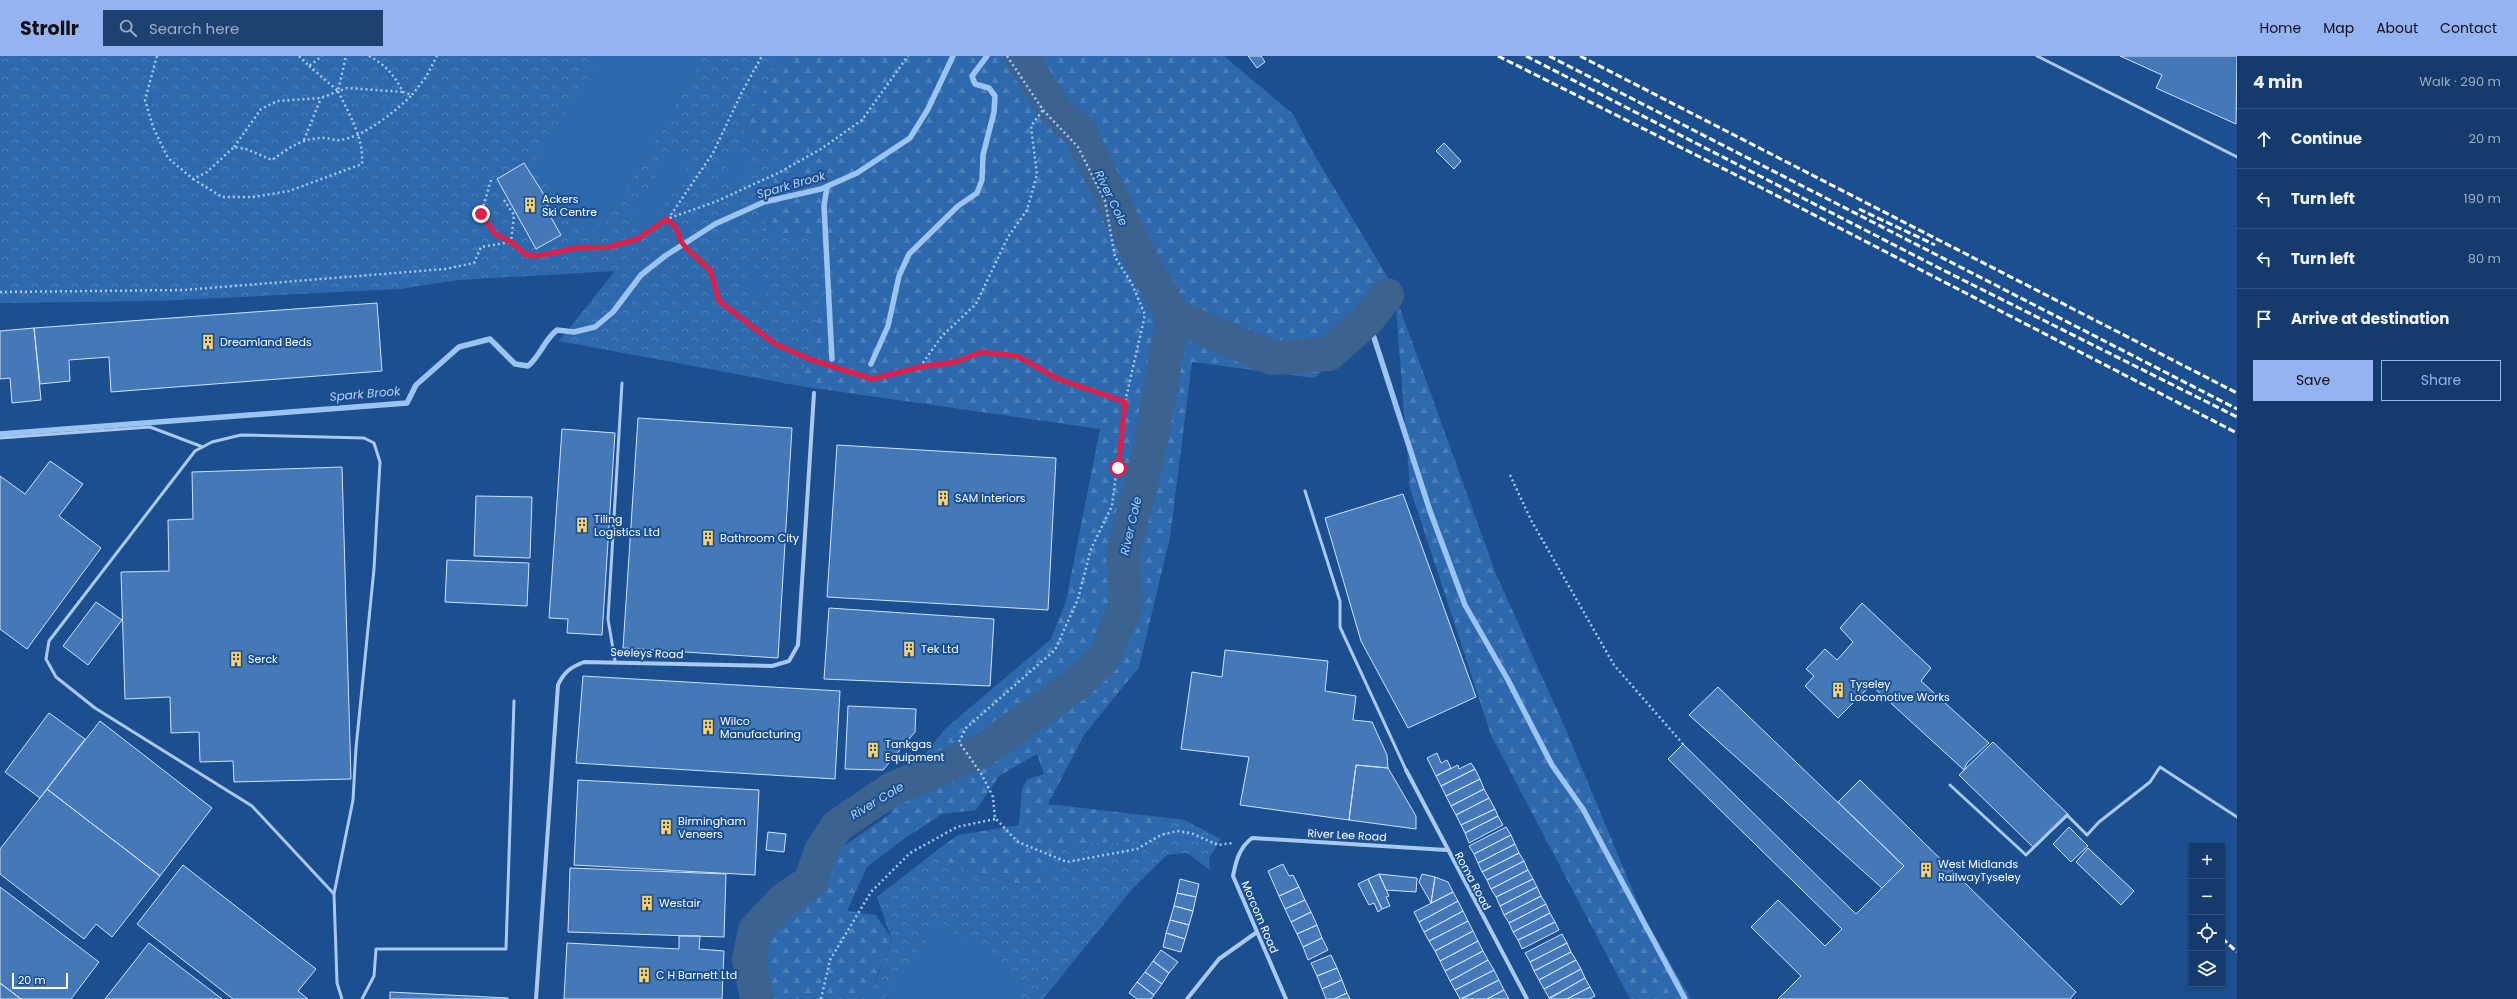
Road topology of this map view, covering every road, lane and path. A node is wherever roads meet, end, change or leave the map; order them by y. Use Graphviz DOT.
graph roads {
  1 [pos="157,56"];
  2 [pos="299,56"];
  3 [pos="322,56"];
  4 [pos="346,56"];
  5 [pos="369,56"];
  6 [pos="437,56"];
  7 [pos="762,56"];
  8 [pos="908,56"];
  9 [pos="1007,56"];
  10 [pos="2037,56"];
  11 [pos="309,66"];
  12 [pos="338,91"];
  13 [pos="403,92"];
  14 [pos="412,95"];
  15 [pos="321,98"];
  16 [pos="1043,110"];
  17 [pos="358,134"];
  18 [pos="304,140"];
  19 [pos="234,147"];
  20 [pos="2237,157"];
  21 [pos="192,179"];
  22 [pos="491,180"];
  23 [pos="504,200"];
  24 [pos="667,219"];
  25 [pos="511,242"];
  26 [pos="0,292"];
  27 [pos="920,367"];
  28 [pos="622,383"];
  29 [pos="814,393"];
  30 [pos="1125,402"];
  31 [pos="0,438"];
  32 [pos="203,447"];
  33 [pos="1510,475"];
  34 [pos="1305,492"];
  35 [pos="616,661"];
  36 [pos="514,702"];
  37 [pos="1683,744"];
  38 [pos="1406,770"];
  39 [pos="1950,785"];
  40 [pos="2237,817"];
  41 [pos="995,818"];
  42 [pos="1247,842"];
  43 [pos="1446,850"];
  44 [pos="334,894"];
  45 [pos="1257,932"];
  46 [pos="342,999"];
  47 [pos="362,999"];
  48 [pos="536,999"];
  49 [pos="821,999"];
  50 [pos="1187,999"];
  51 [pos="1286,999"];
  52 [pos="1527,999"];
  1 -- 21 [label="path"];
  2 -- 11 [label="path"];
  3 -- 11 [label="path"];
  4 -- 12 [label="path"];
  5 -- 13 [label="path"];
  6 -- 14 [label="path"];
  7 -- 24 [label="path"];
  8 -- 24 [label="path"];
  9 -- 16 [label="path"];
  10 -- 20 [label="lane"];
  11 -- 12 [label="path"];
  12 -- 13 [label="path"];
  12 -- 15 [label="path"];
  12 -- 17 [label="path"];
  13 -- 14 [label="path"];
  14 -- 17 [label="path"];
  15 -- 18 [label="path"];
  15 -- 19 [label="path"];
  16 -- 27 [label="path"];
  16 -- 30 [label="path"];
  17 -- 18 [label="path"];
  17 -- 21 [label="path"];
  18 -- 19 [label="path"];
  19 -- 21 [label="path"];
  22 -- 25 [label="path"];
  23 -- 25 [label="path"];
  24 -- 25 [label="path"];
  24 -- 27 [label="path"];
  25 -- 26 [label="path"];
  27 -- 30 [label="path"];
  28 -- 35 [label="lane"];
  29 -- 35 [label="street, Seeleys Road"];
  30 -- 41 [label="path"];
  31 -- 32 [label="lane"];
  32 -- 44 [label="lane"];
  32 -- 44 [label="lane"];
  33 -- 37 [label="path"];
  34 -- 38 [label="lane"];
  35 -- 48 [label="street, Seeleys Road"];
  36 -- 47 [label="lane"];
  38 -- 43 [label="street, Roma Road"];
  39 -- 40 [label="lane"];
  41 -- 42 [label="path"];
  41 -- 49 [label="path"];
  42 -- 43 [label="street, River Lee Road"];
  42 -- 45 [label="street, Morcom Road"];
  43 -- 52 [label="street, Roma Road"];
  44 -- 46 [label="lane"];
  45 -- 50 [label="street"];
  45 -- 51 [label="street, Morcom Road"];
}
